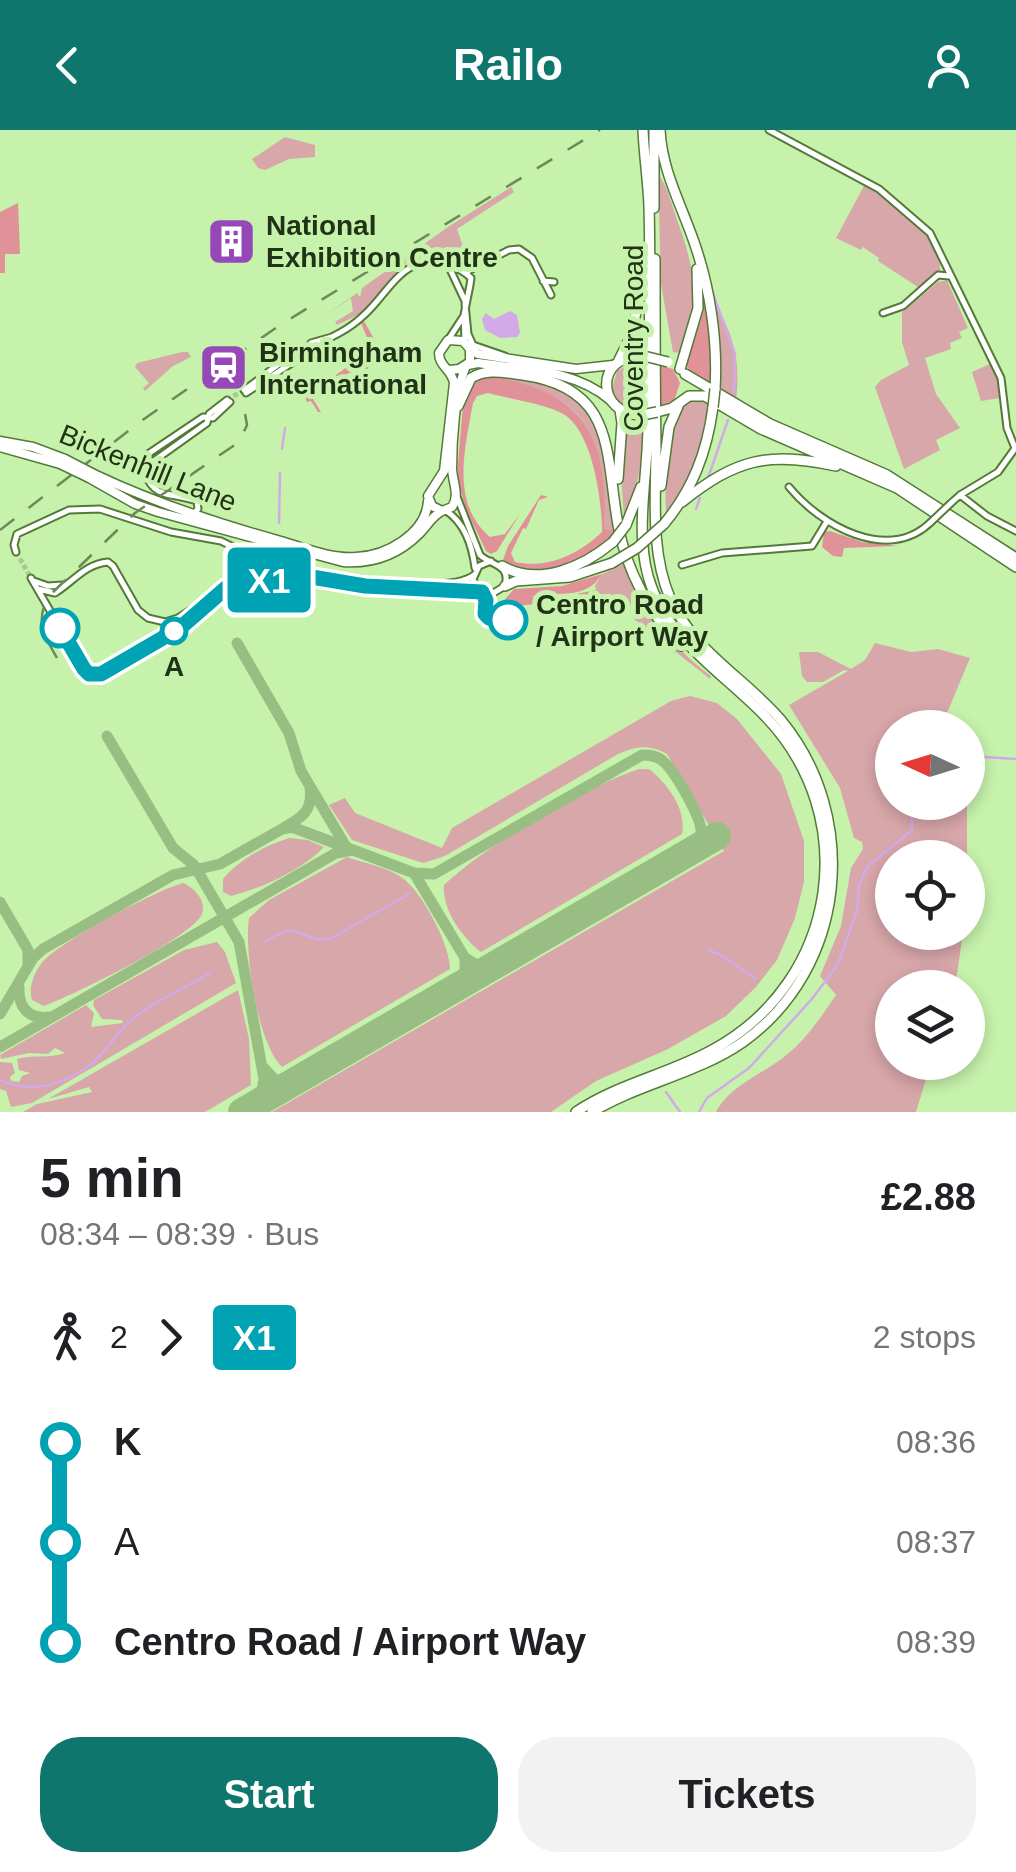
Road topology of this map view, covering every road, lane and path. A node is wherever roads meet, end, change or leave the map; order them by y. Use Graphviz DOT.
graph roads {
  1 [pos="643,130"];
  2 [pos="657,130"];
  3 [pos="768,130"];
  4 [pos="644,158"];
  5 [pos="695,258"];
  6 [pos="488,263"];
  7 [pos="446,265"];
  8 [pos="464,272"];
  9 [pos="950,276"];
  10 [pos="456,277"];
  11 [pos="470,282"];
  12 [pos="544,282"];
  13 [pos="554,282"];
  14 [pos="459,287"];
  15 [pos="552,295"];
  16 [pos="707,297"];
  17 [pos="465,303"];
  18 [pos="883,313"];
  19 [pos="464,315"];
  20 [pos="448,340"];
  21 [pos="468,346"];
  22 [pos="510,359"];
  23 [pos="616,363"];
  24 [pos="467,366"];
  25 [pos="449,370"];
  26 [pos="683,372"];
  27 [pos="648,374"];
  28 [pos="245,391"];
  29 [pos="610,400"];
  30 [pos="228,401"];
  31 [pos="681,401"];
  32 [pos="458,406"];
  33 [pos="620,410"];
  34 [pos="208,418"];
  35 [pos="0,444"];
  36 [pos="1016,447"];
  37 [pos="147,456"];
  38 [pos="147,467"];
  39 [pos="859,471"];
  40 [pos="100,480"];
  41 [pos="434,485"];
  42 [pos="789,486"];
  43 [pos="456,493"];
  44 [pos="960,495"];
  45 [pos="428,500"];
  46 [pos="682,502"];
  47 [pos="177,510"];
  48 [pos="444,510"];
  49 [pos="826,523"];
  50 [pos="622,525"];
  51 [pos="1016,531"];
  52 [pos="657,542"];
  53 [pos="238,546"];
  54 [pos="16,552"];
  55 [pos="1016,556"];
  56 [pos="257,561"];
  57 [pos="491,562"];
  58 [pos="268,564"];
  59 [pos="682,565"];
  60 [pos="502,566"];
  61 [pos="1016,566"];
  62 [pos="304,570"];
  63 [pos="474,573"];
  64 [pos="270,578"];
  65 [pos="253,582"];
  66 [pos="65,584"];
  67 [pos="505,586"];
  68 [pos="226,588"];
  69 [pos="38,589"];
  70 [pos="482,592"];
  71 [pos="724,680"];
  72 [pos="576,1112"];
  73 [pos="592,1112"];
  1 -- 4 [label="highway, Coventry Road"];
  2 -- 5 [label="highway"];
  2 -- 16 [label="highway"];
  2 -- 52 [label="highway, Coventry Road"];
  3 -- 9 [label="street"];
  4 -- 23 [label="highway"];
  4 -- 27 [label="highway, Coventry Road"];
  5 -- 16 [label="highway"];
  5 -- 26 [label="highway"];
  6 -- 8 [label="street"];
  6 -- 11 [label="street"];
  6 -- 12 [label="street"];
  7 -- 8 [label="street"];
  7 -- 10 [label="street"];
  7 -- 28 [label="street"];
  8 -- 10 [label="street"];
  8 -- 11 [label="street"];
  9 -- 18 [label="street"];
  9 -- 36 [label="street"];
  10 -- 14 [label="street"];
  11 -- 14 [label="street"];
  11 -- 17 [label="street"];
  12 -- 13 [label="street"];
  12 -- 15 [label="street"];
  14 -- 17 [label="street"];
  16 -- 46 [label="highway, bridge"];
  17 -- 19 [label="street"];
  17 -- 22 [label="street"];
  19 -- 20 [label="street"];
  19 -- 21 [label="street"];
  20 -- 21 [label="main road"];
  20 -- 25 [label="main road"];
  21 -- 22 [label="main road"];
  21 -- 24 [label="main road"];
  22 -- 23 [label="main road"];
  23 -- 26 [label="highway, bridge"];
  23 -- 29 [label="highway"];
  24 -- 25 [label="main road"];
  24 -- 29 [label="main road"];
  24 -- 32 [label="main road"];
  25 -- 41 [label="main road"];
  26 -- 31 [label="highway"];
  26 -- 55 [label="highway"];
  27 -- 50 [label="highway"];
  27 -- 71 [label="highway, Coventry Road"];
  29 -- 33 [label="highway"];
  30 -- 34 [label="street"];
  31 -- 33 [label="highway, bridge"];
  31 -- 39 [label="highway"];
  31 -- 52 [label="highway"];
  32 -- 43 [label="main road"];
  32 -- 50 [label="highway"];
  33 -- 50 [label="highway"];
  34 -- 37 [label="street"];
  34 -- 38 [label="street"];
  35 -- 40 [label="main road, Bickenhill Lane, bridge"];
  36 -- 44 [label="street"];
  37 -- 38 [label="street"];
  37 -- 38 [label="street"];
  38 -- 47 [label="street"];
  39 -- 46 [label="highway"];
  39 -- 61 [label="highway"];
  40 -- 47 [label="main road, Bickenhill Lane"];
  40 -- 48 [label="main road, Bickenhill Lane"];
  41 -- 43 [label="main road"];
  41 -- 45 [label="main road"];
  42 -- 49 [label="street"];
  43 -- 48 [label="main road"];
  43 -- 57 [label="street"];
  44 -- 49 [label="street, bridge"];
  44 -- 51 [label="street"];
  45 -- 47 [label="main road, Bickenhill Lane"];
  45 -- 48 [label="main road"];
  46 -- 67 [label="highway, bridge"];
  48 -- 63 [label="street"];
  49 -- 59 [label="street"];
  50 -- 60 [label="highway, bridge"];
  50 -- 71 [label="highway"];
  52 -- 73 [label="highway"];
  53 -- 54 [label="street"];
  53 -- 56 [label="street"];
  53 -- 62 [label="street"];
  56 -- 58 [label="street"];
  56 -- 65 [label="street"];
  57 -- 60 [label="street"];
  57 -- 63 [label="street"];
  58 -- 62 [label="street"];
  58 -- 64 [label="street"];
  60 -- 67 [label="street"];
  62 -- 63 [label="street"];
  63 -- 70 [label="street"];
  64 -- 65 [label="street"];
  64 -- 70 [label="street"];
  65 -- 68 [label="street"];
  66 -- 68 [label="street"];
  66 -- 69 [label="street"];
  66 -- 69 [label="street"];
  67 -- 70 [label="street"];
  68 -- 69 [label="street"];
  71 -- 72 [label="highway"];
}
